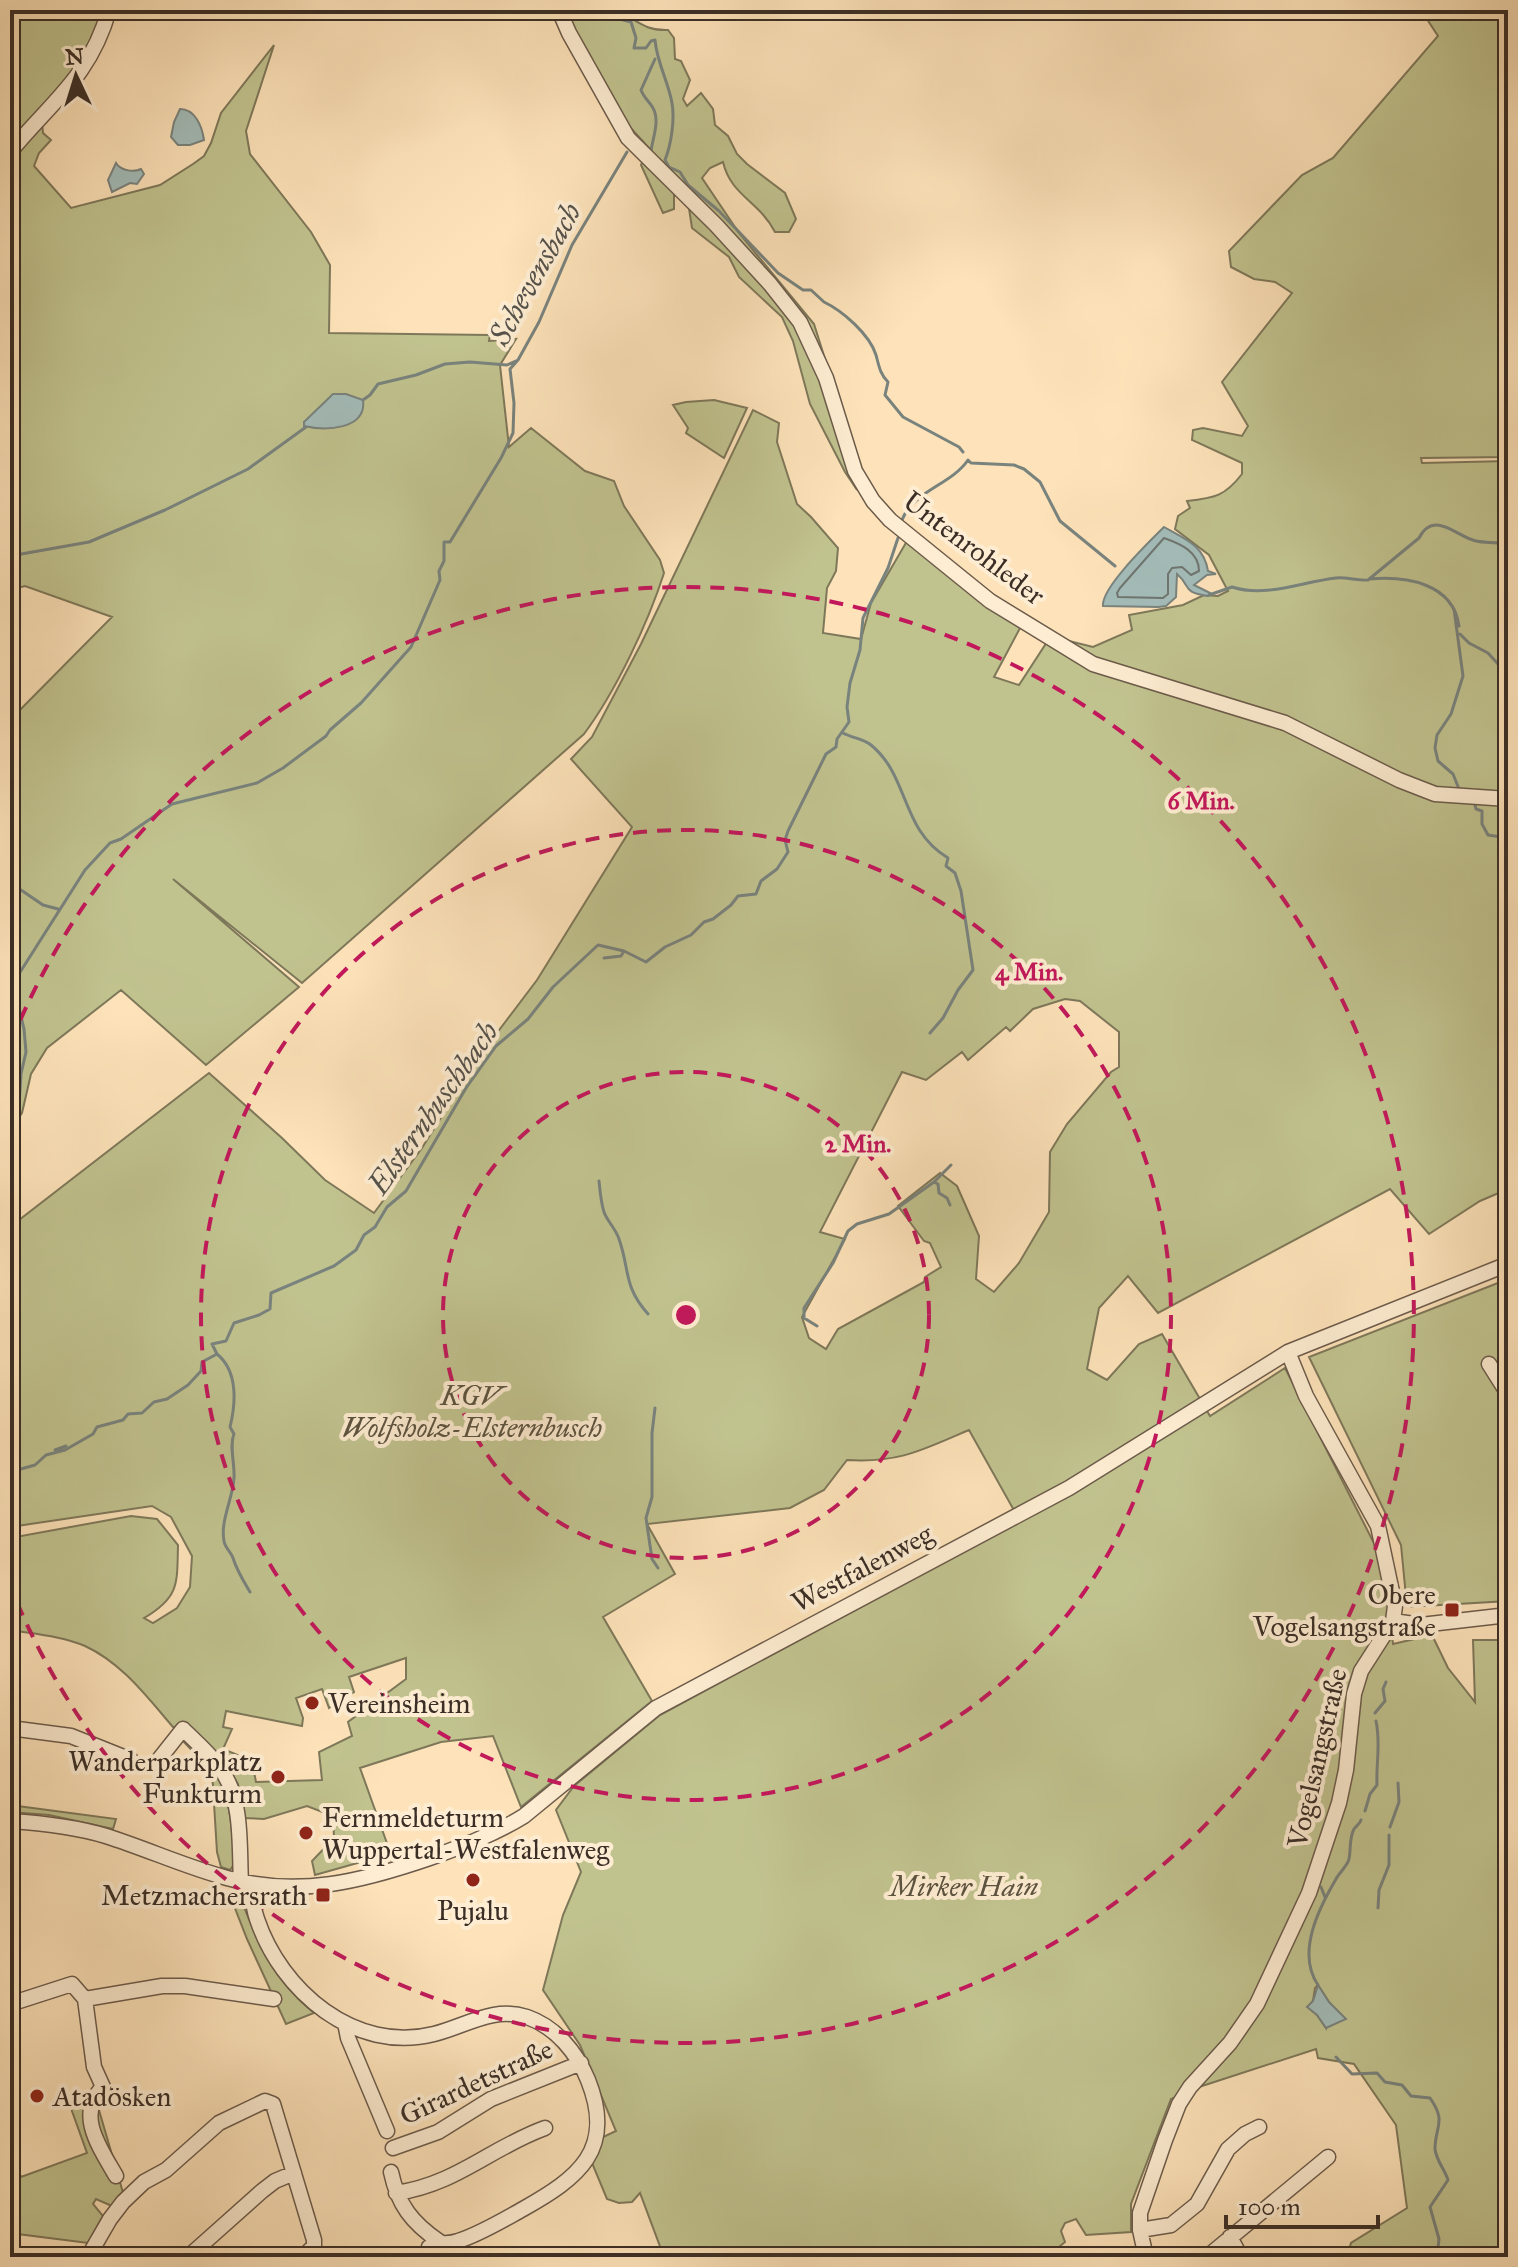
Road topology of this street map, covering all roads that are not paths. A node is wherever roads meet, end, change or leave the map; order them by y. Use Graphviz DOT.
graph roads {
  1 [pos="109,10"];
  2 [pos="559,10"];
  3 [pos="10,152"];
  4 [pos="1508,799"];
  5 [pos="1508,1264"];
  6 [pos="1288,1352"];
  7 [pos="1489,1364"];
  8 [pos="1508,1394"];
  9 [pos="1508,1615"];
  10 [pos="1393,1621"];
  11 [pos="10,1728"];
  12 [pos="160,1758"];
  13 [pos="131,1760"];
  14 [pos="10,1821"];
  15 [pos="246,1883"];
  16 [pos="85,1999"];
  17 [pos="274,1999"];
  18 [pos="10,2004"];
  19 [pos="345,2023"];
  20 [pos="581,2063"];
  21 [pos="1259,2127"];
  22 [pos="545,2128"];
  23 [pos="390,2140"];
  24 [pos="1328,2157"];
  25 [pos="294,2173"];
  26 [pos="116,2176"];
  27 [pos="396,2193"];
  28 [pos="1140,2230"];
  29 [pos="1230,2237"];
  30 [pos="88,2257"];
  31 [pos="188,2257"];
  32 [pos="303,2257"];
  33 [pos="1146,2257"];
  34 [pos="1207,2257"];
  35 [pos="1241,2257"];
  1 -- 3 [label="street"];
  2 -- 4 [label="street, Untenrohleder"];
  5 -- 6 [label="street, Westfalenweg"];
  6 -- 10 [label="street"];
  6 -- 15 [label="street, Westfalenweg"];
  7 -- 8 [label="street"];
  9 -- 10 [label="street"];
  10 -- 28 [label="street, Vogelsangstraße"];
  11 -- 13 [label="street"];
  12 -- 15 [label="street"];
  14 -- 15 [label="street, Westfalenweg"];
  15 -- 19 [label="street, Girardetstraße"];
  16 -- 17 [label="street"];
  16 -- 18 [label="street"];
  16 -- 26 [label="street"];
  19 -- 20 [label="street, Girardetstraße"];
  19 -- 23 [label="street, Girardetstraße"];
  20 -- 23 [label="street, Girardetstraße"];
  20 -- 27 [label="street, Girardetstraße"];
  21 -- 28 [label="street"];
  22 -- 27 [label="street"];
  23 -- 27 [label="street, Girardetstraße"];
  24 -- 29 [label="street"];
  25 -- 30 [label="street"];
  25 -- 31 [label="street"];
  25 -- 32 [label="street"];
  28 -- 33 [label="street, Vogelsangstraße"];
  29 -- 34 [label="street"];
  29 -- 35 [label="street"];
}
